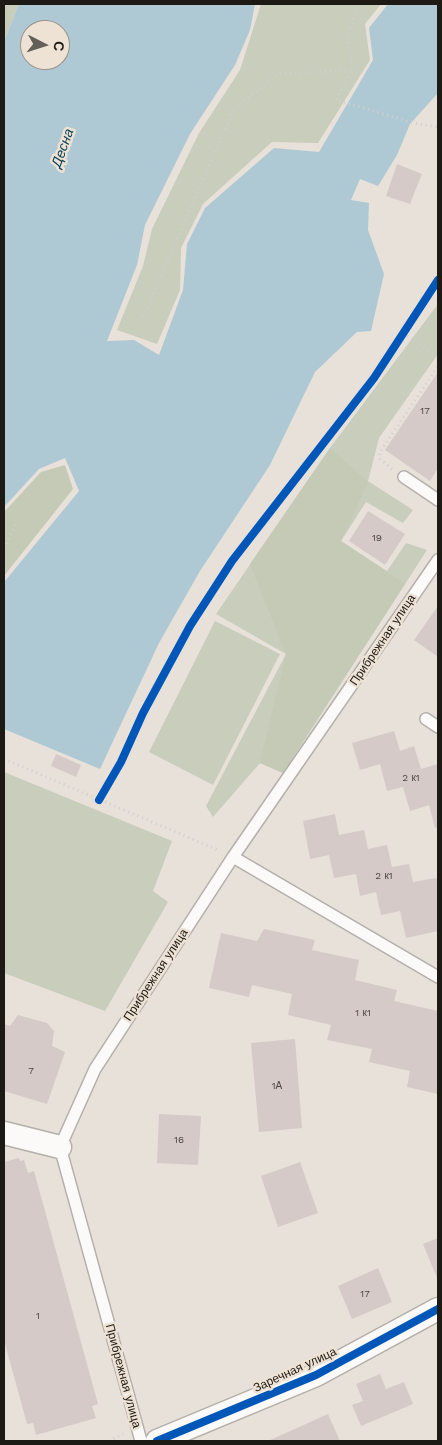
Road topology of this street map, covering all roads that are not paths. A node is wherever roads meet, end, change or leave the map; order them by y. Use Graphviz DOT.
graph roads {
  1 [pos="404,477"];
  2 [pos="438,500"];
  3 [pos="438,560"];
  4 [pos="426,719"];
  5 [pos="438,727"];
  6 [pos="233,857"];
  7 [pos="438,977"];
  8 [pos="4,1133"];
  9 [pos="60,1147"];
  10 [pos="438,1309"];
  11 [pos="141,1441"];
  12 [pos="158,1441"];
  1 -- 2 [label="lane"];
  3 -- 6 [label="lane, Прибрежная улица"];
  4 -- 5 [label="lane"];
  6 -- 7 [label="lane"];
  6 -- 9 [label="lane, Прибрежная улица"];
  8 -- 9 [label="street"];
  9 -- 11 [label="lane, Прибрежная улица"];
  10 -- 12 [label="street, Заречная улица"];
}
